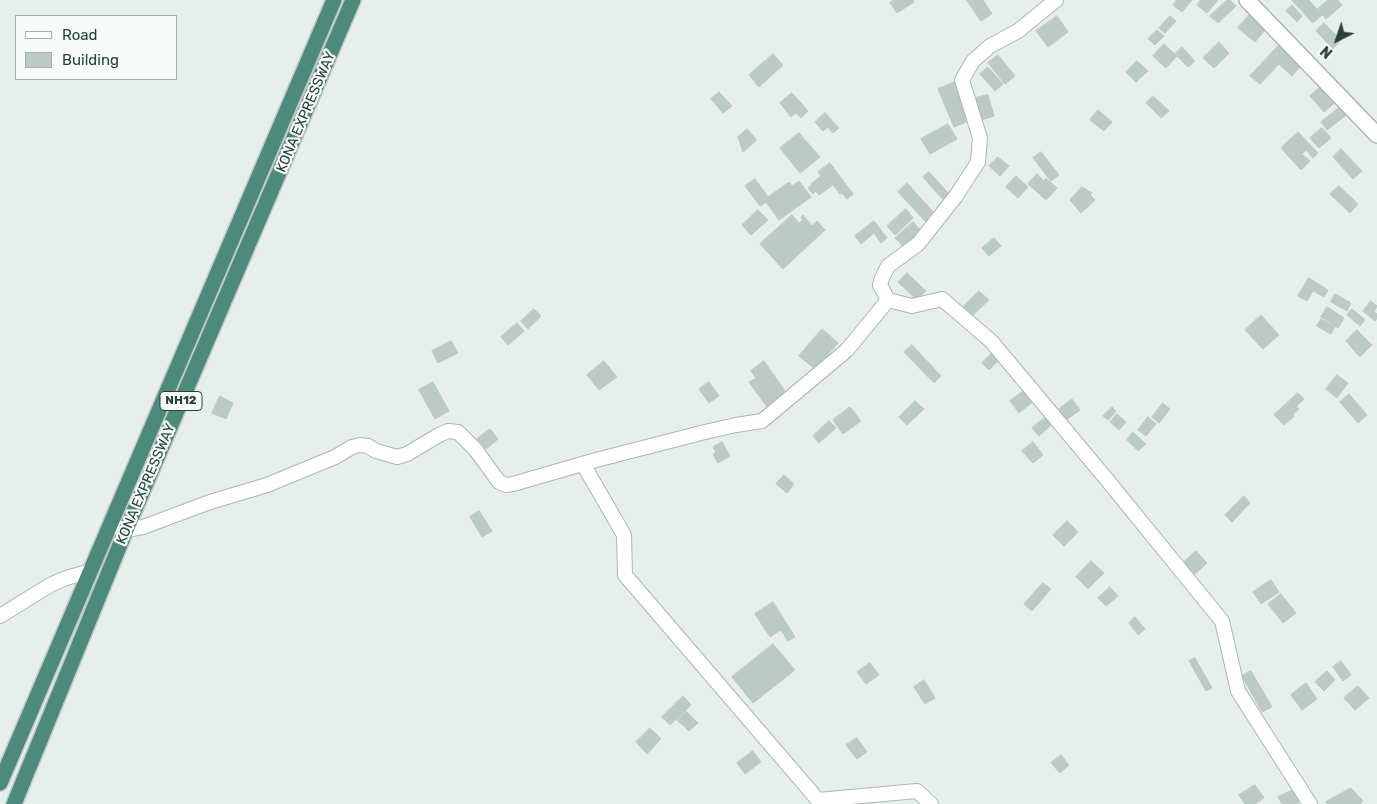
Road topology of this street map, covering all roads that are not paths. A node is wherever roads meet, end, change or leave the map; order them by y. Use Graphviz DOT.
graph roads {
  1 [pos="334,0"];
  2 [pos="354,0"];
  3 [pos="1056,0"];
  4 [pos="1247,0"];
  5 [pos="1377,135"];
  6 [pos="888,300"];
  7 [pos="583,464"];
  8 [pos="110,524"];
  9 [pos="126,530"];
  10 [pos="91,571"];
  11 [pos="0,616"];
  12 [pos="0,783"];
  13 [pos="14,804"];
  14 [pos="931,804"];
  15 [pos="1310,804"];
  1 -- 8 [label="highway, KONA EXPRESSWAY / NH12"];
  2 -- 9 [label="highway, KONA EXPRESSWAY / NH12"];
  3 -- 6 [label="street"];
  4 -- 5 [label="main road"];
  6 -- 7 [label="street"];
  6 -- 15 [label="street"];
  7 -- 9 [label="street"];
  7 -- 14 [label="street"];
  8 -- 9 [label="street"];
  8 -- 10 [label="highway, KONA EXPRESSWAY / NH12"];
  9 -- 13 [label="highway, KONA EXPRESSWAY / NH12"];
  10 -- 11 [label="street"];
  10 -- 12 [label="highway, KONA EXPRESSWAY / NH12"];
}
